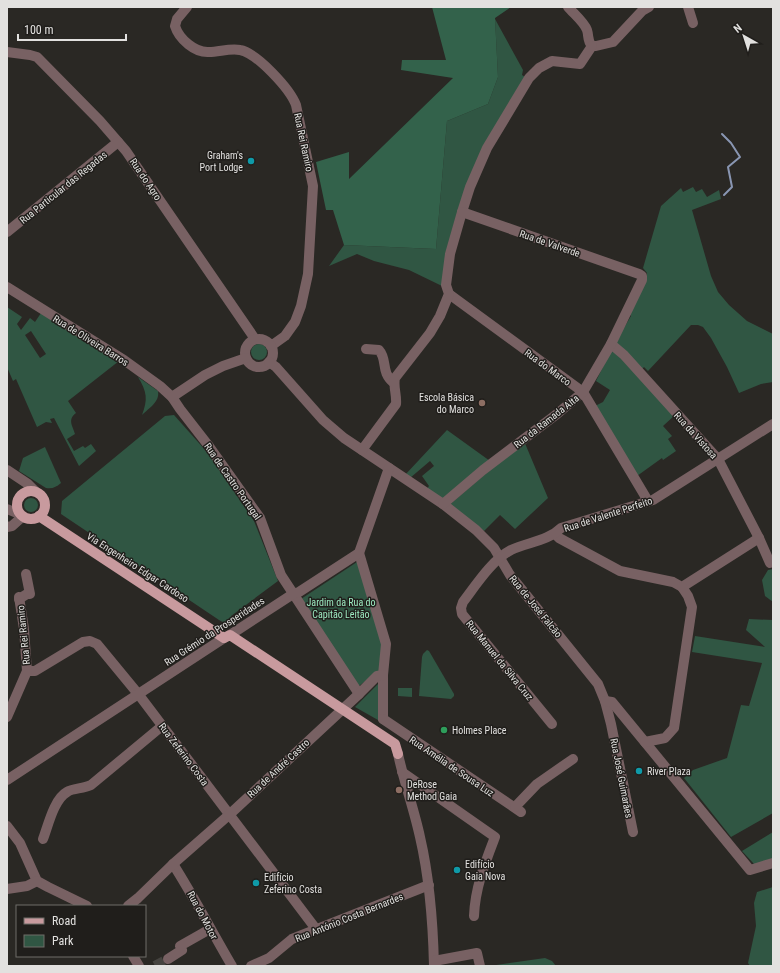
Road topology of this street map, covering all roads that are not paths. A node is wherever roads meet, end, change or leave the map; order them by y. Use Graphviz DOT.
graph roads {
  1 [pos="187,7"];
  2 [pos="568,7"];
  3 [pos="649,7"];
  4 [pos="688,7"];
  5 [pos="693,23"];
  6 [pos="592,46"];
  7 [pos="7,52"];
  8 [pos="118,142"];
  9 [pos="462,212"];
  10 [pos="7,232"];
  11 [pos="639,274"];
  12 [pos="7,287"];
  13 [pos="449,294"];
  14 [pos="255,339"];
  15 [pos="611,344"];
  16 [pos="271,346"];
  17 [pos="366,350"];
  18 [pos="246,358"];
  19 [pos="269,362"];
  20 [pos="394,383"];
  21 [pos="583,392"];
  22 [pos="172,397"];
  23 [pos="773,424"];
  24 [pos="362,450"];
  25 [pos="718,459"];
  26 [pos="389,468"];
  27 [pos="7,470"];
  28 [pos="36,492"];
  29 [pos="648,501"];
  30 [pos="443,504"];
  31 [pos="7,509"];
  32 [pos="21,515"];
  33 [pos="39,516"];
  34 [pos="7,527"];
  35 [pos="555,534"];
  36 [pos="759,538"];
  37 [pos="358,554"];
  38 [pos="501,558"];
  39 [pos="770,563"];
  40 [pos="26,574"];
  41 [pos="682,588"];
  42 [pos="293,594"];
  43 [pos="227,636"];
  44 [pos="27,671"];
  45 [pos="383,675"];
  46 [pos="359,694"];
  47 [pos="139,695"];
  48 [pos="605,700"];
  49 [pos="342,709"];
  50 [pos="624,716"];
  51 [pos="7,717"];
  52 [pos="383,719"];
  53 [pos="552,724"];
  54 [pos="611,724"];
  55 [pos="162,726"];
  56 [pos="372,729"];
  57 [pos="645,742"];
  58 [pos="396,749"];
  59 [pos="573,759"];
  60 [pos="402,772"];
  61 [pos="7,780"];
  62 [pos="230,814"];
  63 [pos="7,826"];
  64 [pos="633,832"];
  65 [pos="43,839"];
  66 [pos="773,863"];
  67 [pos="173,864"];
  68 [pos="38,881"];
  69 [pos="429,885"];
  70 [pos="7,889"];
  71 [pos="85,905"];
  72 [pos="129,905"];
  73 [pos="474,916"];
  74 [pos="210,929"];
  75 [pos="316,929"];
  76 [pos="134,957"];
  77 [pos="168,959"];
  78 [pos="434,964"];
  79 [pos="139,966"];
  80 [pos="232,966"];
  81 [pos="251,966"];
  82 [pos="480,966"];
  1 -- 16 [label="street, Rua Rei Ramiro"];
  2 -- 6 [label="street"];
  3 -- 6 [label="street"];
  4 -- 5 [label="street"];
  6 -- 9 [label="street"];
  7 -- 8 [label="street, Rua do Agro"];
  8 -- 10 [label="street, Rua Particular das Regadas"];
  8 -- 14 [label="street, Rua do Agro"];
  9 -- 11 [label="street, Rua de Valverde"];
  9 -- 13 [label="street"];
  11 -- 15 [label="street, Rua da Ramada Alta"];
  12 -- 22 [label="street, Rua de Oliveira Barros"];
  13 -- 20 [label="street"];
  13 -- 21 [label="street, Rua do Marco"];
  14 -- 16 [label="street"];
  14 -- 18 [label="street"];
  15 -- 21 [label="street, Rua da Ramada Alta"];
  15 -- 25 [label="street, Rua da Vistosa"];
  16 -- 19 [label="street"];
  17 -- 20 [label="street"];
  18 -- 19 [label="street"];
  18 -- 22 [label="street"];
  19 -- 24 [label="street, Rua de José Falcão"];
  20 -- 24 [label="street"];
  21 -- 29 [label="street, Rua do Marco"];
  21 -- 30 [label="street, Rua da Ramada Alta"];
  22 -- 42 [label="street, Rua de Castro Portugal"];
  23 -- 25 [label="street, Rua de Valente Perfeito"];
  24 -- 26 [label="street, Rua de José Falcão"];
  25 -- 29 [label="street, Rua de Valente Perfeito"];
  25 -- 36 [label="street, Rua da Vistosa"];
  26 -- 30 [label="street, Rua de José Falcão"];
  26 -- 37 [label="street"];
  27 -- 28 [label="street"];
  28 -- 32 [label="main road"];
  28 -- 33 [label="main road"];
  29 -- 35 [label="street, Rua de Valente Perfeito"];
  30 -- 38 [label="street, Rua de José Falcão"];
  31 -- 32 [label="street"];
  32 -- 33 [label="main road"];
  32 -- 34 [label="street"];
  33 -- 43 [label="main road, Via Engenheiro Edgar Cardoso"];
  35 -- 38 [label="street, Rua de Valente Perfeito"];
  35 -- 41 [label="street"];
  36 -- 39 [label="street, Rua da Vistosa"];
  36 -- 41 [label="street"];
  37 -- 42 [label="street, Rua Grémio da Prosperidades"];
  37 -- 45 [label="street"];
  38 -- 48 [label="street, Rua de José Falcão"];
  38 -- 53 [label="street, Rua Manuel da Silva Cruz"];
  40 -- 44 [label="street, Rua Rei Ramiro"];
  41 -- 57 [label="street"];
  42 -- 43 [label="street, Rua Grémio da Prosperidades"];
  42 -- 46 [label="street, Rua de Castro Portugal"];
  43 -- 47 [label="street, Rua Grémio da Prosperidades"];
  43 -- 49 [label="main road, Via Engenheiro Edgar Cardoso"];
  44 -- 47 [label="street, Rua Zeferino Costa"];
  44 -- 51 [label="street, Rua Rei Ramiro"];
  45 -- 46 [label="street, Rua de André Castro"];
  45 -- 52 [label="street"];
  46 -- 49 [label="street, Rua de André Castro"];
  47 -- 55 [label="street, Rua Zeferino Costa"];
  47 -- 61 [label="street, Rua Grémio da Prosperidades"];
  48 -- 50 [label="street, Rua de José Falcão"];
  48 -- 54 [label="street, Rua José Guimarães"];
  49 -- 56 [label="main road, Via Engenheiro Edgar Cardoso"];
  49 -- 62 [label="street, Rua de André Castro"];
  50 -- 54 [label="street"];
  50 -- 57 [label="street, Rua de José Falcão"];
  52 -- 56 [label="street"];
  52 -- 59 [label="street, Rua Amélia de Sousa Luz"];
  54 -- 64 [label="street, Rua José Guimarães"];
  55 -- 62 [label="street, Rua Zeferino Costa"];
  55 -- 65 [label="street"];
  56 -- 58 [label="main road, Via Engenheiro Edgar Cardoso"];
  57 -- 66 [label="street, Rua de José Falcão"];
  58 -- 60 [label="street"];
  60 -- 69 [label="street"];
  60 -- 73 [label="street"];
  62 -- 67 [label="street, Rua de André Castro"];
  62 -- 75 [label="street, Rua Zeferino Costa"];
  63 -- 68 [label="street"];
  67 -- 72 [label="street, Rua de André Castro"];
  67 -- 74 [label="street, Rua do Motor"];
  68 -- 70 [label="street"];
  68 -- 71 [label="street"];
  69 -- 75 [label="street, Rua António Costa Bernardes"];
  69 -- 78 [label="street"];
  74 -- 77 [label="street"];
  74 -- 80 [label="street, Rua do Motor"];
  75 -- 81 [label="street, Rua António Costa Bernardes"];
  76 -- 79 [label="street"];
  78 -- 82 [label="street"];
}
